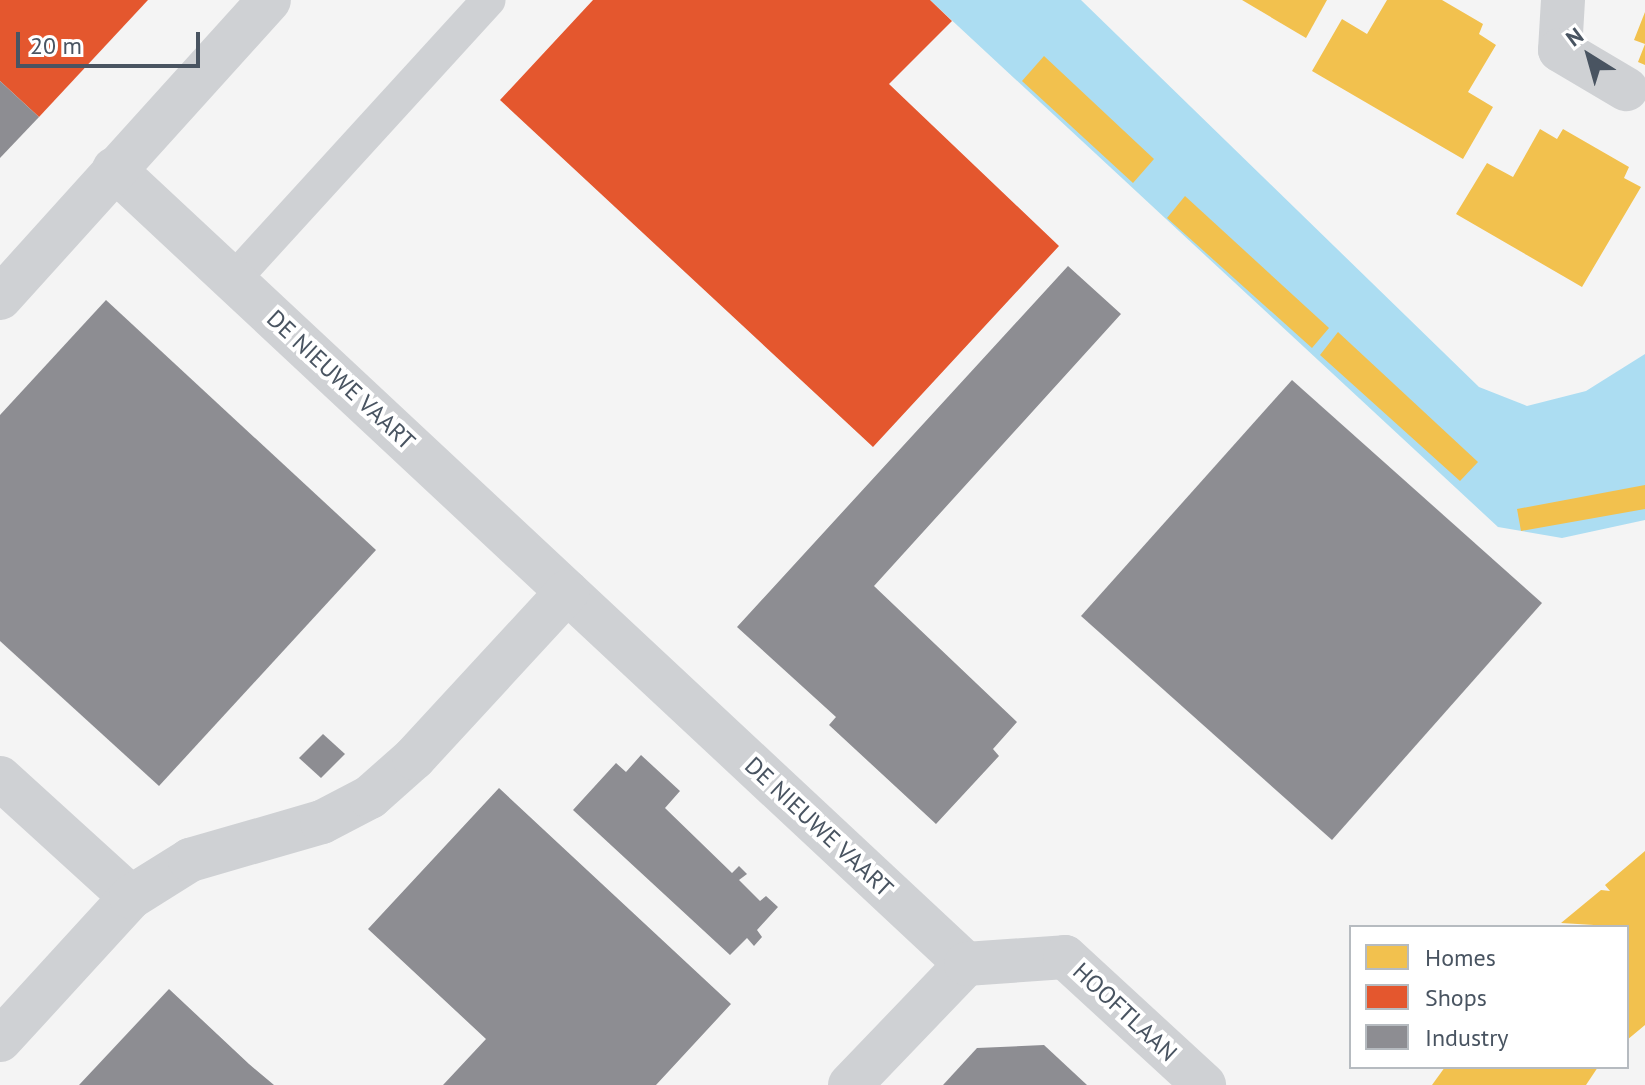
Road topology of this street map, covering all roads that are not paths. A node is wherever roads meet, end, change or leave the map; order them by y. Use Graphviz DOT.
graph roads {
  1 [pos="269,0"];
  2 [pos="489,0"];
  3 [pos="1563,0"];
  4 [pos="1626,89"];
  5 [pos="114,169"];
  6 [pos="233,280"];
  7 [pos="0,298"];
  8 [pos="567,592"];
  9 [pos="0,778"];
  10 [pos="131,897"];
  11 [pos="966,964"];
  12 [pos="0,1040"];
  13 [pos="850,1085"];
  14 [pos="1204,1085"];
  1 -- 5 [label="street"];
  2 -- 6 [label="lane"];
  3 -- 4 [label="street"];
  5 -- 6 [label="street, DE NIEUWE VAART"];
  5 -- 7 [label="street"];
  6 -- 8 [label="street, DE NIEUWE VAART"];
  8 -- 10 [label="street"];
  8 -- 11 [label="street, DE NIEUWE VAART"];
  9 -- 10 [label="street"];
  10 -- 12 [label="street"];
  11 -- 13 [label="street"];
  11 -- 14 [label="street, HOOFTLAAN"];
}
